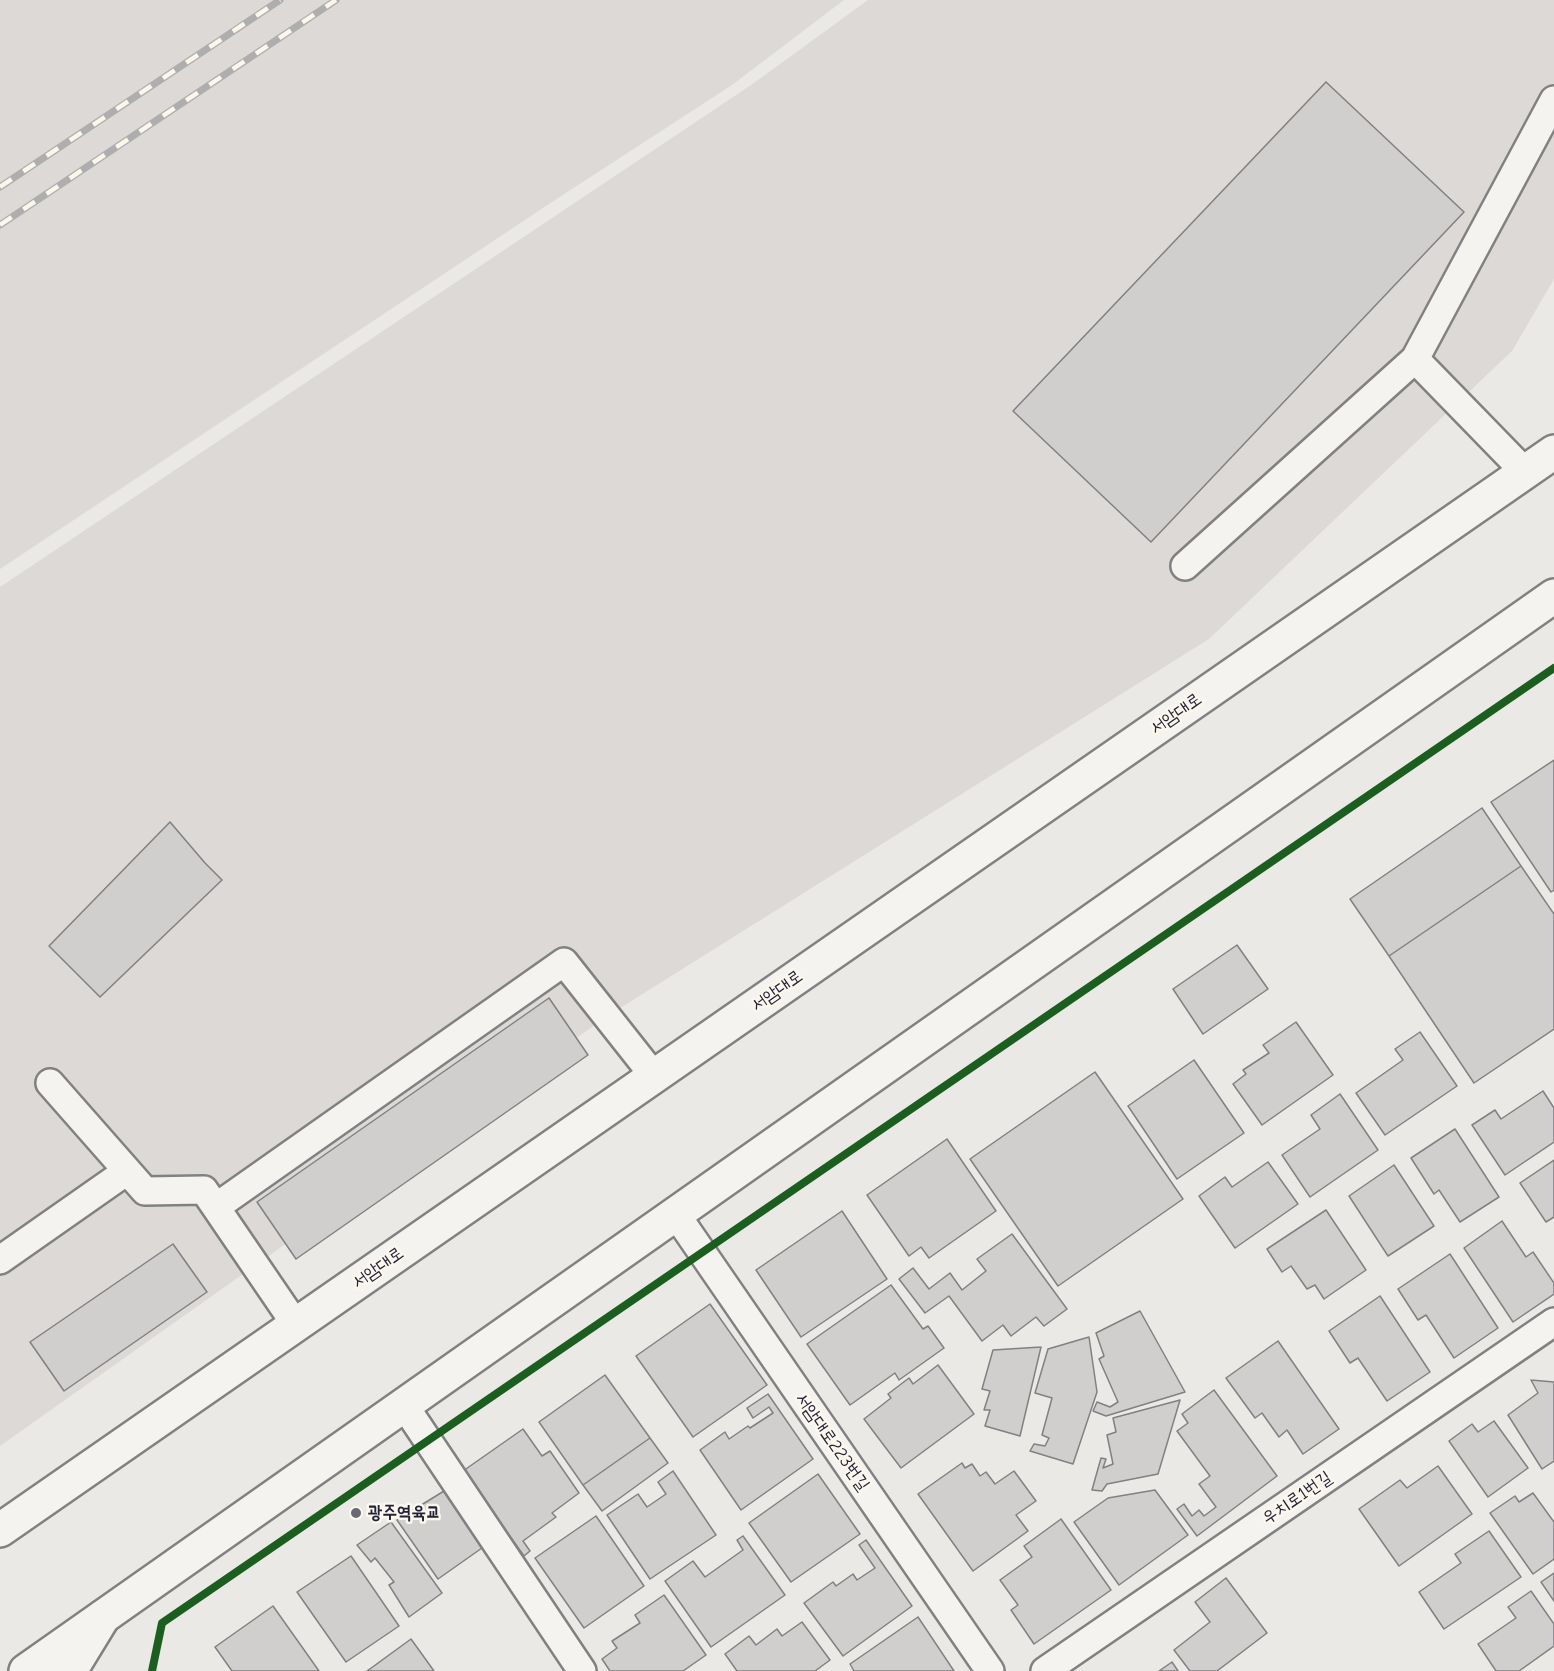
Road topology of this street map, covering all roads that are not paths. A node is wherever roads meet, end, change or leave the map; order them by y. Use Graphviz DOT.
graph roads {
  1 [pos="1554,100"];
  2 [pos="1415,359"];
  3 [pos="1554,452"];
  4 [pos="1525,472"];
  5 [pos="1185,566"];
  6 [pos="1554,596"];
  7 [pos="654,1076"];
  8 [pos="50,1083"];
  9 [pos="128,1171"];
  10 [pos="216,1207"];
  11 [pos="675,1213"];
  12 [pos="0,1260"];
  13 [pos="296,1324"];
  14 [pos="1553,1326"];
  15 [pos="404,1405"];
  16 [pos="0,1530"];
  17 [pos="103,1617"];
  18 [pos="26,1671"];
  19 [pos="70,1671"];
  20 [pos="582,1671"];
  21 [pos="990,1671"];
  22 [pos="1045,1671"];
  1 -- 2 [label="lane"];
  2 -- 4 [label="lane"];
  2 -- 5 [label="lane"];
  3 -- 4 [label="main road, 서암대로"];
  4 -- 7 [label="main road, 서암대로"];
  6 -- 11 [label="main road"];
  7 -- 10 [label="lane"];
  7 -- 13 [label="main road, 서암대로"];
  8 -- 9 [label="lane"];
  9 -- 10 [label="lane"];
  9 -- 12 [label="lane"];
  10 -- 13 [label="lane"];
  11 -- 15 [label="main road"];
  11 -- 21 [label="lane, 서암대로223번길"];
  13 -- 16 [label="main road, 서암대로"];
  14 -- 22 [label="lane, 우치로1번길"];
  15 -- 17 [label="main road"];
  15 -- 20 [label="lane"];
  17 -- 18 [label="main road"];
  17 -- 19 [label="main road"];
}
